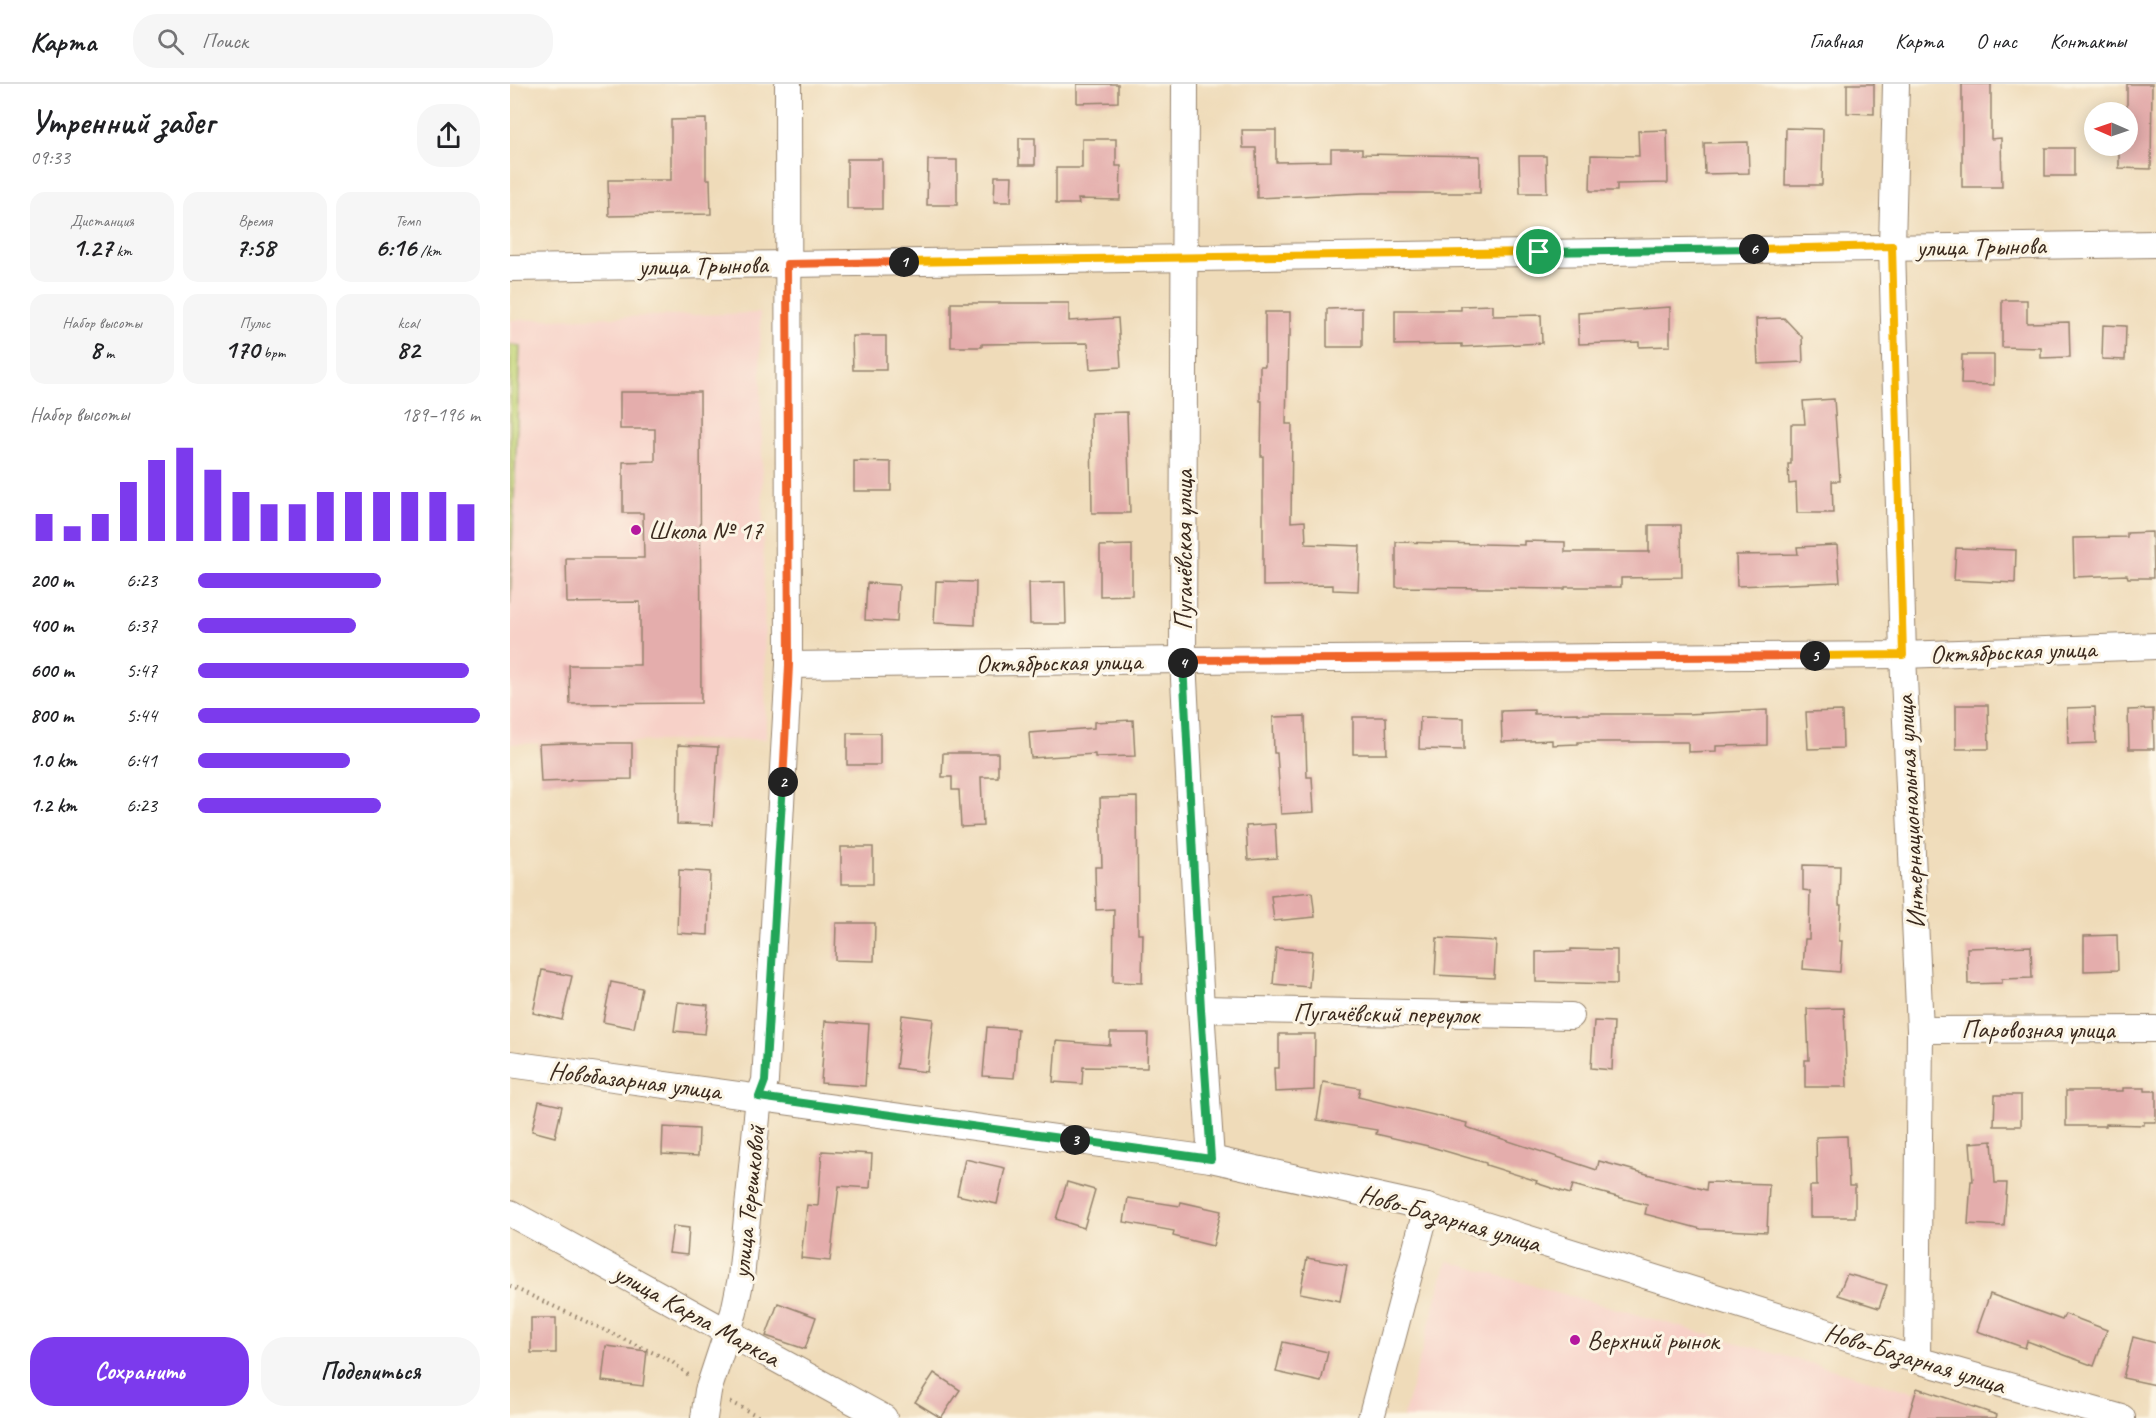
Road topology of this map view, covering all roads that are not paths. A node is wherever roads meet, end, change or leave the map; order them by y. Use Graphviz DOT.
graph roads {
  1 [pos="788,84"];
  2 [pos="1185,84"];
  3 [pos="1896,84"];
  4 [pos="2156,244"];
  5 [pos="1892,246"];
  6 [pos="1185,258"];
  7 [pos="787,264"];
  8 [pos="510,268"];
  9 [pos="2156,646"];
  10 [pos="1903,655"];
  11 [pos="1183,660"];
  12 [pos="789,665"];
  13 [pos="1201,1009"];
  14 [pos="1571,1016"];
  15 [pos="2156,1029"];
  16 [pos="1920,1030"];
  17 [pos="510,1064"];
  18 [pos="759,1097"];
  19 [pos="1211,1159"];
  20 [pos="1426,1207"];
  21 [pos="510,1213"];
  22 [pos="726,1332"];
  23 [pos="1917,1360"];
  24 [pos="704,1418"];
  25 [pos="884,1418"];
  26 [pos="1371,1418"];
  27 [pos="2122,1418"];
  1 -- 7 [label="street, улица Терешковой"];
  2 -- 6 [label="street, Пугачёвская улица"];
  3 -- 5 [label="street, Интернациональная улица"];
  4 -- 5 [label="street, улица Трынова"];
  5 -- 6 [label="street, улица Трынова"];
  5 -- 10 [label="street, Интернациональная улица"];
  6 -- 7 [label="street, улица Трынова"];
  6 -- 11 [label="street, Пугачёвская улица"];
  7 -- 8 [label="street, улица Трынова"];
  7 -- 12 [label="street, улица Терешковой"];
  9 -- 10 [label="street, Октябрьская улица"];
  10 -- 11 [label="street, Октябрьская улица"];
  10 -- 16 [label="street, Интернациональная улица"];
  11 -- 12 [label="street, Октябрьская улица"];
  11 -- 13 [label="street, Пугачёвская улица"];
  12 -- 18 [label="street, улица Терешковой"];
  13 -- 14 [label="street, Пугачёвский переулок"];
  13 -- 19 [label="street, Пугачёвская улица"];
  15 -- 16 [label="street, Паровозная улица"];
  16 -- 23 [label="street, Интернациональная улица"];
  17 -- 18 [label="street, Новобазарная улица"];
  18 -- 19 [label="street, Ново-Базарная улица"];
  18 -- 22 [label="street, улица Терешковой"];
  19 -- 20 [label="street, Ново-Базарная улица"];
  20 -- 23 [label="street, Ново-Базарная улица"];
  20 -- 26 [label="street"];
  21 -- 22 [label="street, улица Карла Маркса"];
  22 -- 24 [label="street, улица Терешковой"];
  22 -- 25 [label="street, улица Карла Маркса"];
  23 -- 27 [label="street, Ново-Базарная улица"];
}
